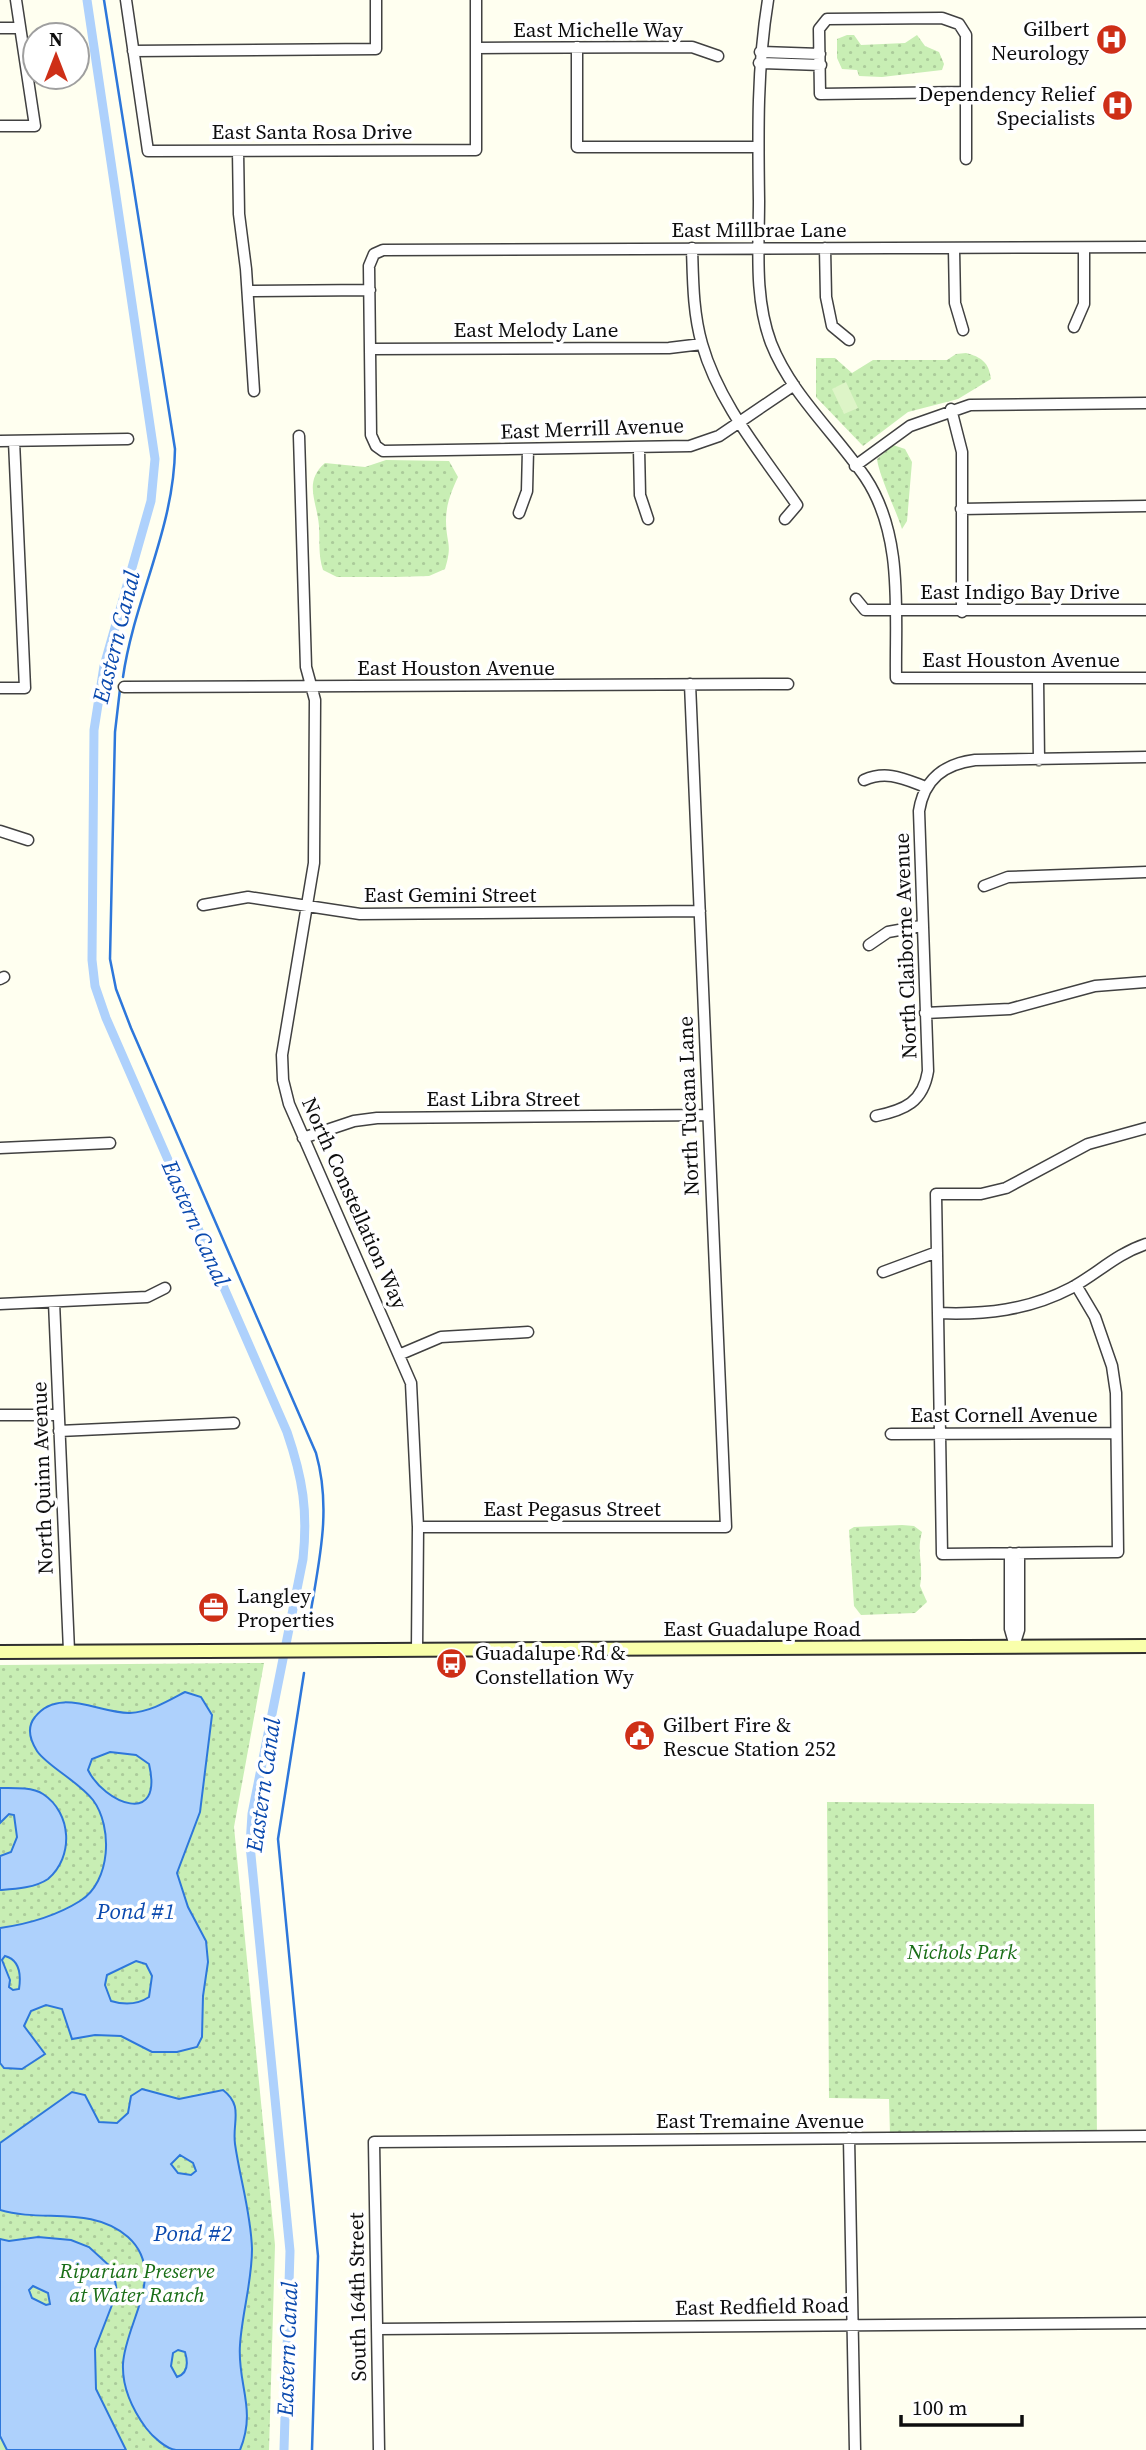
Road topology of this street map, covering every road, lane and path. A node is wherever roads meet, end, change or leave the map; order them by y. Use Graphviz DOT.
graph roads {
  1 [pos="16,0"];
  2 [pos="126,0"];
  3 [pos="376,0"];
  4 [pos="476,0"];
  5 [pos="768,0"];
  6 [pos="0,28"];
  7 [pos="19,28"];
  8 [pos="577,47"];
  9 [pos="476,48"];
  10 [pos="133,51"];
  11 [pos="760,52"];
  12 [pos="718,56"];
  13 [pos="820,59"];
  14 [pos="759,63"];
  15 [pos="966,92"];
  16 [pos="0,126"];
  17 [pos="758,147"];
  18 [pos="238,151"];
  19 [pos="966,159"];
  20 [pos="759,247"];
  21 [pos="1146,247"];
  22 [pos="692,248"];
  23 [pos="825,248"];
  24 [pos="954,248"];
  25 [pos="1084,248"];
  26 [pos="370,290"];
  27 [pos="248,291"];
  28 [pos="1074,327"];
  29 [pos="963,330"];
  30 [pos="849,340"];
  31 [pos="702,344"];
  32 [pos="370,349"];
  33 [pos="794,385"];
  34 [pos="254,391"];
  35 [pos="1146,403"];
  36 [pos="951,409"];
  37 [pos="741,423"];
  38 [pos="299,436"];
  39 [pos="128,439"];
  40 [pos="0,441"];
  41 [pos="15,441"];
  42 [pos="639,449"];
  43 [pos="528,450"];
  44 [pos="855,466"];
  45 [pos="1146,506"];
  46 [pos="961,509"];
  47 [pos="519,513"];
  48 [pos="648,519"];
  49 [pos="785,520"];
  50 [pos="856,599"];
  51 [pos="895,610"];
  52 [pos="1146,610"];
  53 [pos="962,612"];
  54 [pos="1146,677"];
  55 [pos="1038,679"];
  56 [pos="690,684"];
  57 [pos="788,684"];
  58 [pos="124,687"];
  59 [pos="313,687"];
  60 [pos="0,688"];
  61 [pos="1146,757"];
  62 [pos="1039,760"];
  63 [pos="864,780"];
  64 [pos="926,787"];
  65 [pos="0,831"];
  66 [pos="28,840"];
  67 [pos="1146,872"];
  68 [pos="984,886"];
  69 [pos="203,905"];
  70 [pos="306,906"];
  71 [pos="700,911"];
  72 [pos="921,926"];
  73 [pos="869,945"];
  74 [pos="1146,982"];
  75 [pos="925,1013"];
  76 [pos="706,1115"];
  77 [pos="876,1116"];
  78 [pos="1146,1128"];
  79 [pos="303,1138"];
  80 [pos="110,1143"];
  81 [pos="0,1148"];
  82 [pos="1146,1244"];
  83 [pos="937,1252"];
  84 [pos="883,1272"];
  85 [pos="1076,1285"];
  86 [pos="166,1289"];
  87 [pos="54,1302"];
  88 [pos="0,1304"];
  89 [pos="938,1313"];
  90 [pos="528,1332"];
  91 [pos="401,1354"];
  92 [pos="0,1415"];
  93 [pos="58,1415"];
  94 [pos="234,1423"];
  95 [pos="59,1431"];
  96 [pos="1116,1433"];
  97 [pos="891,1434"];
  98 [pos="940,1434"];
  99 [pos="418,1527"];
  100 [pos="726,1527"];
  101 [pos="1015,1553"];
  102 [pos="1014,1646"];
  103 [pos="1146,1646"];
  104 [pos="417,1650"];
  105 [pos="69,1651"];
  106 [pos="0,1652"];
  107 [pos="1146,2136"];
  108 [pos="849,2138"];
  109 [pos="373,2143"];
  110 [pos="1146,2323"];
  111 [pos="852,2324"];
  112 [pos="378,2329"];
  113 [pos="380,2450"];
  114 [pos="855,2450"];
  1 -- 7 [label="street"];
  2 -- 10 [label="street"];
  3 -- 10 [label="street"];
  4 -- 9 [label="street"];
  5 -- 11 [label="street"];
  6 -- 7 [label="street"];
  7 -- 16 [label="street"];
  8 -- 9 [label="street, East Michelle Way"];
  8 -- 12 [label="street, East Michelle Way"];
  8 -- 17 [label="street"];
  9 -- 18 [label="street, East Santa Rosa Drive"];
  10 -- 18 [label="street, East Santa Rosa Drive"];
  11 -- 13 [label="street"];
  11 -- 14 [label="street"];
  13 -- 14 [label="street"];
  13 -- 15 [label="street"];
  13 -- 15 [label="street"];
  14 -- 17 [label="street"];
  15 -- 19 [label="street"];
  17 -- 20 [label="street"];
  18 -- 27 [label="street"];
  20 -- 22 [label="street, East Millbrae Lane"];
  20 -- 23 [label="street, East Millbrae Lane"];
  20 -- 33 [label="street"];
  21 -- 25 [label="street, East Millbrae Lane"];
  22 -- 26 [label="street, East Millbrae Lane"];
  22 -- 31 [label="street"];
  23 -- 24 [label="street, East Millbrae Lane"];
  23 -- 30 [label="street"];
  24 -- 25 [label="street, East Millbrae Lane"];
  24 -- 29 [label="street"];
  25 -- 28 [label="street"];
  26 -- 27 [label="street"];
  26 -- 32 [label="street"];
  27 -- 34 [label="street"];
  31 -- 32 [label="street, East Melody Lane"];
  31 -- 37 [label="street"];
  32 -- 43 [label="street, East Merrill Avenue"];
  33 -- 37 [label="street, East Merrill Avenue"];
  33 -- 44 [label="street"];
  35 -- 36 [label="street"];
  36 -- 44 [label="street"];
  36 -- 46 [label="street"];
  37 -- 42 [label="street, East Merrill Avenue"];
  37 -- 49 [label="street"];
  38 -- 59 [label="street, North Constellation Way"];
  39 -- 41 [label="street"];
  40 -- 41 [label="street"];
  41 -- 60 [label="street"];
  42 -- 43 [label="street, East Merrill Avenue"];
  42 -- 48 [label="street"];
  43 -- 47 [label="street"];
  44 -- 51 [label="street"];
  45 -- 46 [label="street"];
  46 -- 53 [label="street"];
  50 -- 51 [label="street, East Indigo Bay Drive"];
  51 -- 53 [label="street, East Indigo Bay Drive"];
  51 -- 55 [label="street, East Houston Avenue"];
  52 -- 53 [label="street, East Indigo Bay Drive"];
  54 -- 55 [label="street, East Houston Avenue"];
  55 -- 62 [label="street"];
  56 -- 57 [label="street, East Houston Avenue"];
  56 -- 59 [label="street, East Houston Avenue"];
  56 -- 71 [label="street, North Tucana Lane"];
  58 -- 59 [label="street, East Houston Avenue"];
  59 -- 70 [label="street, North Constellation Way"];
  61 -- 62 [label="street"];
  62 -- 64 [label="street"];
  63 -- 64 [label="street"];
  64 -- 72 [label="street, North Claiborne Avenue"];
  65 -- 66 [label="street"];
  67 -- 68 [label="street"];
  69 -- 70 [label="street, East Gemini Street"];
  70 -- 71 [label="street, East Gemini Street"];
  70 -- 79 [label="street, North Constellation Way"];
  71 -- 76 [label="street, North Tucana Lane"];
  72 -- 73 [label="street"];
  72 -- 75 [label="street, North Claiborne Avenue"];
  74 -- 75 [label="street"];
  75 -- 77 [label="street, North Claiborne Avenue"];
  76 -- 79 [label="street, East Libra Street"];
  76 -- 100 [label="street, North Tucana Lane"];
  78 -- 83 [label="street"];
  79 -- 91 [label="street, North Constellation Way"];
  80 -- 81 [label="street"];
  82 -- 85 [label="street"];
  83 -- 84 [label="street"];
  83 -- 89 [label="street"];
  85 -- 89 [label="street"];
  85 -- 96 [label="street"];
  86 -- 87 [label="street"];
  87 -- 88 [label="street"];
  87 -- 93 [label="street, North Quinn Avenue"];
  89 -- 98 [label="street"];
  90 -- 91 [label="street"];
  91 -- 99 [label="street, North Constellation Way"];
  92 -- 93 [label="street"];
  93 -- 95 [label="street, North Quinn Avenue"];
  94 -- 95 [label="street"];
  95 -- 105 [label="street, North Quinn Avenue"];
  96 -- 98 [label="street, East Cornell Avenue"];
  96 -- 101 [label="street"];
  97 -- 98 [label="street, East Cornell Avenue"];
  98 -- 101 [label="street"];
  99 -- 100 [label="street, East Pegasus Street"];
  99 -- 104 [label="street, North Constellation Way"];
  101 -- 102 [label="street"];
  102 -- 103 [label="main road, East Guadalupe Road"];
  102 -- 104 [label="main road, East Guadalupe Road"];
  104 -- 105 [label="main road, East Guadalupe Road"];
  105 -- 106 [label="main road, East Guadalupe Road"];
  107 -- 108 [label="street, East Tremaine Avenue"];
  108 -- 109 [label="street, East Tremaine Avenue"];
  108 -- 111 [label="street"];
  109 -- 112 [label="street, South 164th Street"];
  110 -- 111 [label="street, East Redfield Road"];
  111 -- 112 [label="street, East Redfield Road"];
  111 -- 114 [label="street"];
  112 -- 113 [label="street, South 164th Street"];
}
